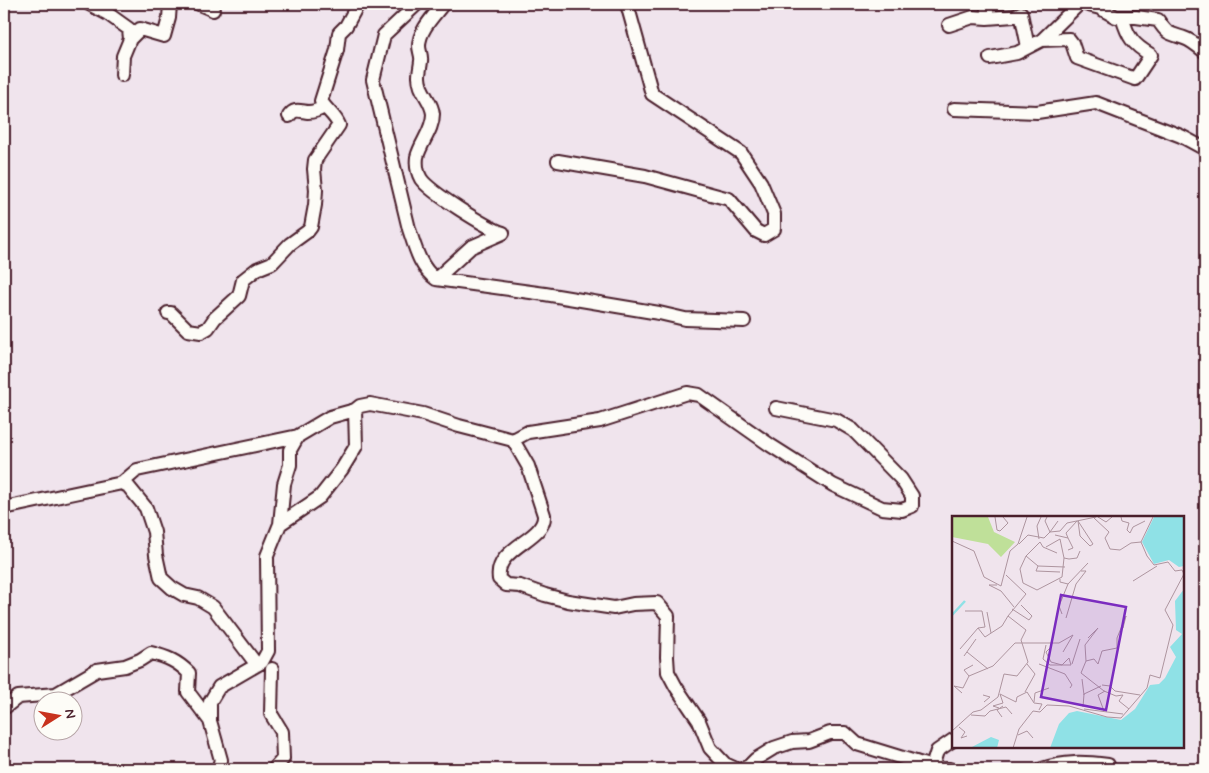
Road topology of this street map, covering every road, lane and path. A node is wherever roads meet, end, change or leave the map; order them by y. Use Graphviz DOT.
graph roads {
  1 [pos="89,4"];
  2 [pos="170,4"];
  3 [pos="199,4"];
  4 [pos="358,4"];
  5 [pos="417,4"];
  6 [pos="443,4"];
  7 [pos="627,4"];
  8 [pos="987,4"];
  9 [pos="1079,4"];
  10 [pos="1085,4"];
  11 [pos="213,10"];
  12 [pos="1122,17"];
  13 [pos="987,18"];
  14 [pos="949,25"];
  15 [pos="130,39"];
  16 [pos="1042,40"];
  17 [pos="1028,47"];
  18 [pos="1205,52"];
  19 [pos="990,58"];
  20 [pos="122,75"];
  21 [pos="324,107"];
  22 [pos="954,109"];
  23 [pos="289,116"];
  24 [pos="1205,149"];
  25 [pos="558,161"];
  26 [pos="436,279"];
  27 [pos="168,313"];
  28 [pos="744,321"];
  29 [pos="776,408"];
  30 [pos="355,410"];
  31 [pos="298,436"];
  32 [pos="513,440"];
  33 [pos="122,483"];
  34 [pos="4,508"];
  35 [pos="280,524"];
  36 [pos="257,664"];
  37 [pos="272,669"];
  38 [pos="4,708"];
  39 [pos="210,721"];
  40 [pos="952,741"];
  41 [pos="932,766"];
  42 [pos="218,769"];
  43 [pos="274,769"];
  44 [pos="736,769"];
  45 [pos="742,769"];
  46 [pos="949,769"];
  47 [pos="1042,769"];
  48 [pos="1109,769"];
  1 -- 15 [label="street"];
  2 -- 15 [label="street"];
  3 -- 11 [label="street"];
  4 -- 21 [label="street"];
  5 -- 26 [label="street"];
  6 -- 26 [label="street"];
  7 -- 25 [label="street"];
  8 -- 13 [label="street"];
  9 -- 16 [label="street"];
  10 -- 12 [label="street"];
  12 -- 16 [label="street"];
  12 -- 18 [label="street"];
  13 -- 14 [label="street"];
  13 -- 17 [label="street"];
  15 -- 20 [label="street"];
  16 -- 17 [label="street"];
  17 -- 19 [label="street"];
  21 -- 23 [label="street"];
  21 -- 27 [label="street"];
  22 -- 24 [label="street"];
  26 -- 28 [label="street"];
  29 -- 32 [label="street"];
  30 -- 31 [label="street"];
  30 -- 32 [label="street"];
  30 -- 35 [label="street"];
  31 -- 33 [label="street"];
  31 -- 35 [label="street"];
  32 -- 44 [label="street"];
  33 -- 34 [label="street"];
  33 -- 36 [label="street"];
  35 -- 36 [label="street"];
  36 -- 39 [label="street"];
  37 -- 43 [label="street"];
  38 -- 39 [label="street"];
  39 -- 42 [label="street"];
  40 -- 41 [label="street"];
  41 -- 45 [label="street"];
  41 -- 46 [label="street"];
  47 -- 48 [label="street"];
}
